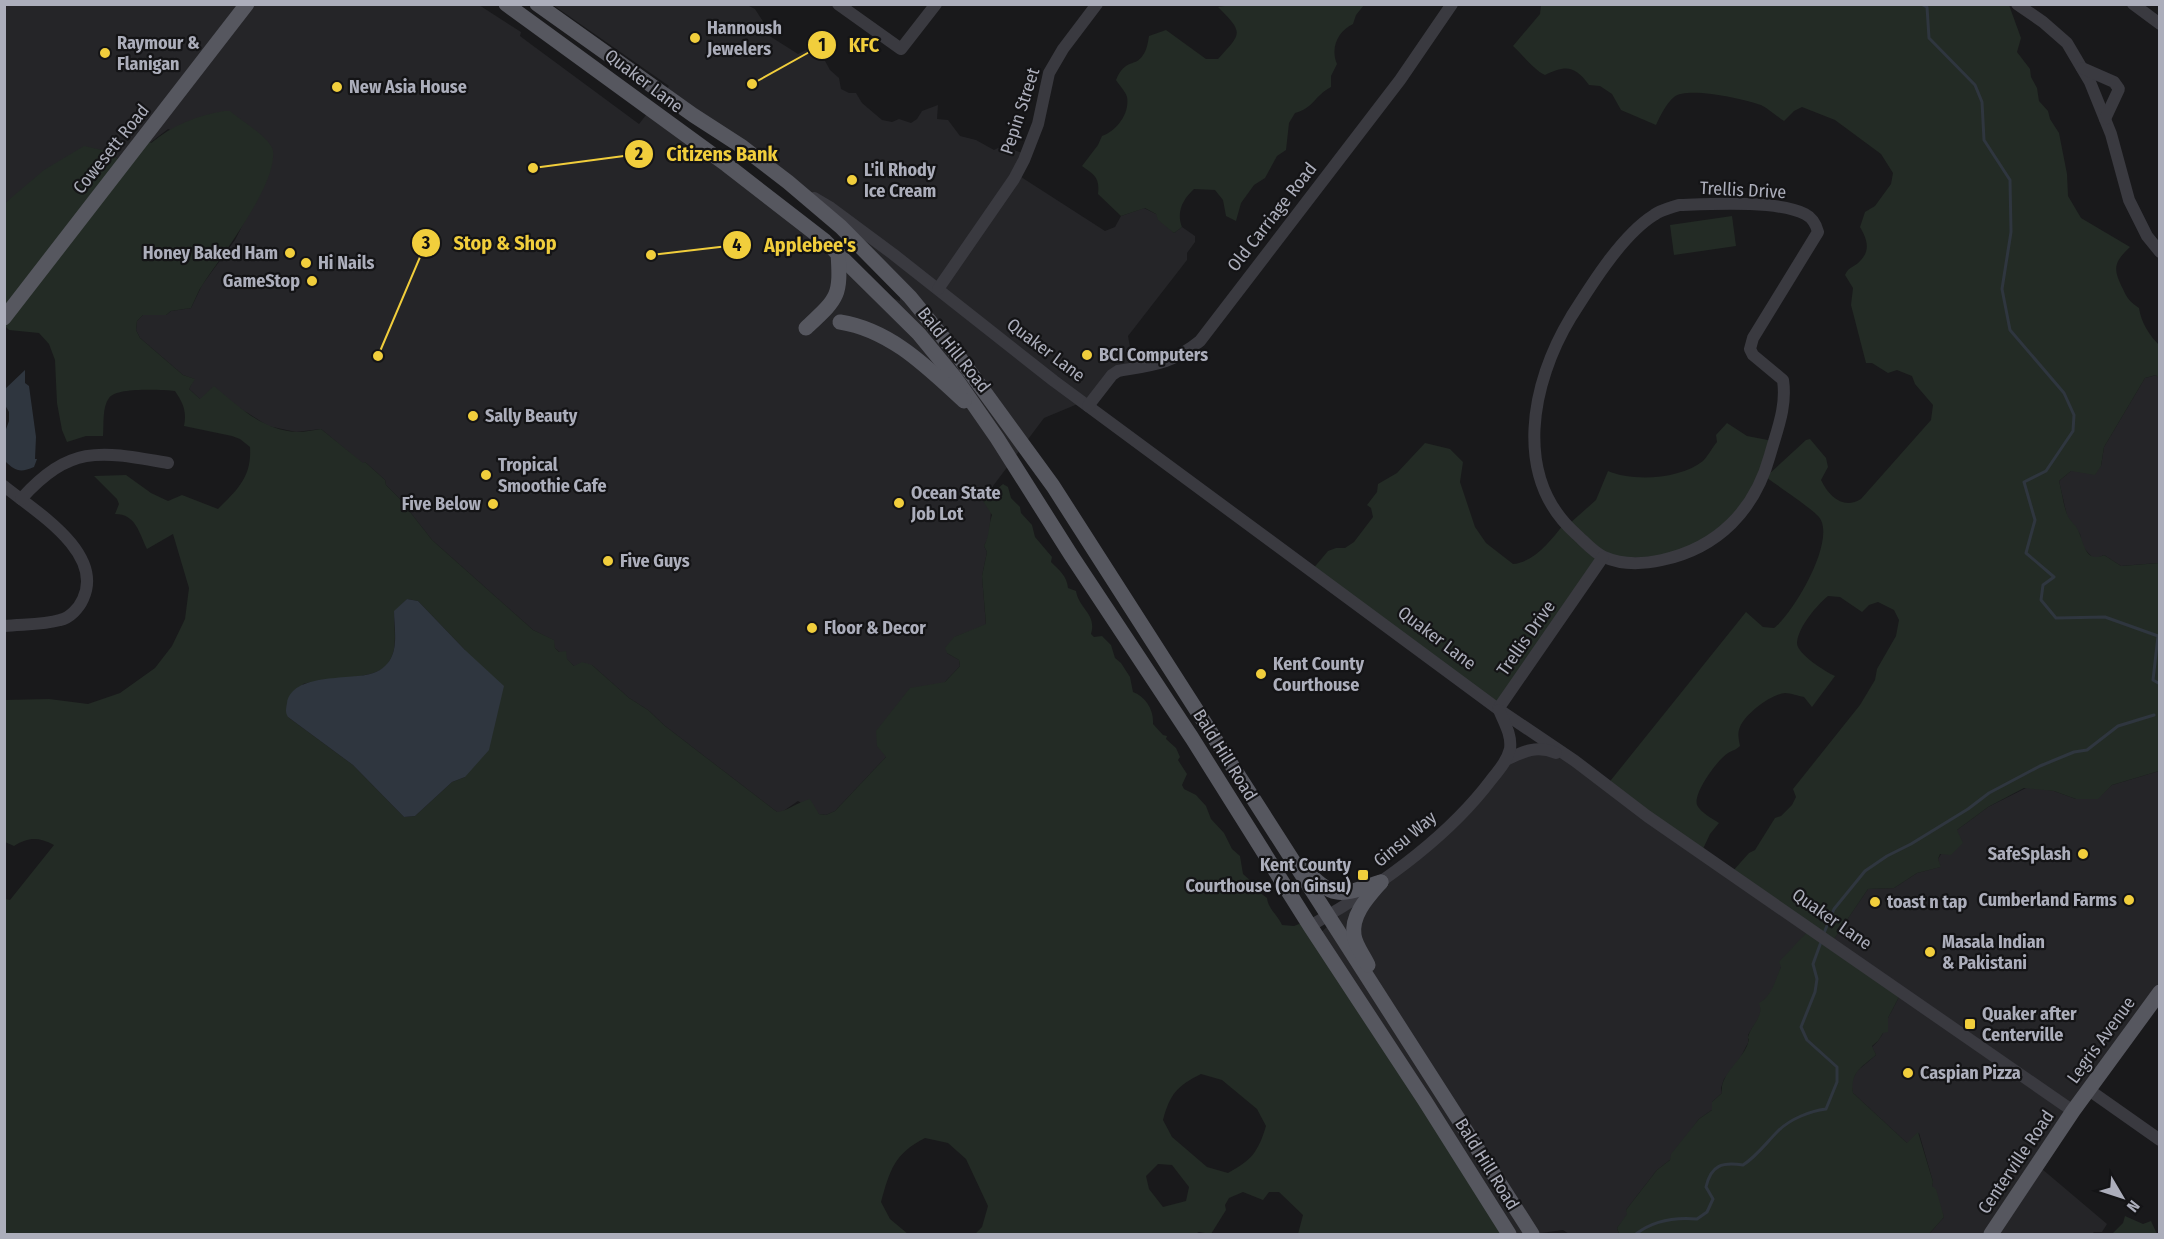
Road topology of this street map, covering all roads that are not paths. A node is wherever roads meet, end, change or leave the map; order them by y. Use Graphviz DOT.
graph roads {
  1 [pos="247,4"];
  2 [pos="507,4"];
  3 [pos="537,4"];
  4 [pos="838,4"];
  5 [pos="936,4"];
  6 [pos="1097,4"];
  7 [pos="1452,4"];
  8 [pos="2017,4"];
  9 [pos="2133,4"];
  10 [pos="2160,24"];
  11 [pos="2082,68"];
  12 [pos="2105,119"];
  13 [pos="741,146"];
  14 [pos="727,165"];
  15 [pos="788,182"];
  16 [pos="2160,252"];
  17 [pos="838,254"];
  18 [pos="938,289"];
  19 [pos="894,308"];
  20 [pos="4,318"];
  21 [pos="840,322"];
  22 [pos="806,328"];
  23 [pos="1088,406"];
  24 [pos="985,420"];
  25 [pos="168,463"];
  26 [pos="4,486"];
  27 [pos="21,499"];
  28 [pos="1603,557"];
  29 [pos="4,626"];
  30 [pos="1498,709"];
  31 [pos="1570,758"];
  32 [pos="1506,760"];
  33 [pos="1271,829"];
  34 [pos="1381,882"];
  35 [pos="1326,916"];
  36 [pos="1310,926"];
  37 [pos="2160,992"];
  38 [pos="1412,1050"];
  39 [pos="2089,1090"];
  40 [pos="2073,1111"];
  41 [pos="2160,1140"];
  42 [pos="1508,1234"];
  43 [pos="1532,1234"];
  44 [pos="1991,1234"];
  1 -- 20 [label="main road, Cowesett Road"];
  2 -- 14 [label="main road, Quaker Lane"];
  3 -- 13 [label="main road, Quaker Lane"];
  4 -- 5 [label="street"];
  6 -- 18 [label="street, Pepin Street"];
  7 -- 23 [label="street, Old Carriage Road"];
  8 -- 11 [label="street"];
  9 -- 10 [label="street"];
  11 -- 12 [label="street"];
  11 -- 12 [label="street"];
  12 -- 16 [label="street"];
  13 -- 14 [label="main road"];
  13 -- 15 [label="main road, Quaker Lane"];
  14 -- 17 [label="main road, Quaker Lane"];
  15 -- 18 [label="street, Quaker Lane"];
  15 -- 33 [label="main road, Quaker Lane"];
  17 -- 19 [label="main road, Quaker Lane"];
  17 -- 22 [label="main road"];
  18 -- 23 [label="street, Quaker Lane"];
  19 -- 24 [label="main road, Bald Hill Road"];
  21 -- 24 [label="main road"];
  23 -- 30 [label="street, Quaker Lane"];
  24 -- 36 [label="main road, Bald Hill Road"];
  25 -- 27 [label="street"];
  26 -- 27 [label="street"];
  27 -- 29 [label="street"];
  28 -- 28 [label="street, Trellis Drive"];
  28 -- 30 [label="street, Trellis Drive"];
  30 -- 31 [label="street, Quaker Lane"];
  30 -- 32 [label="street"];
  31 -- 32 [label="street"];
  31 -- 40 [label="street, Quaker Lane"];
  32 -- 34 [label="street, Ginsu Way"];
  33 -- 34 [label="main road"];
  33 -- 35 [label="main road, Quaker Lane"];
  34 -- 35 [label="street, Ginsu Way"];
  34 -- 38 [label="main road"];
  35 -- 36 [label="street, Ginsu Way"];
  35 -- 38 [label="main road, Quaker Lane"];
  36 -- 42 [label="main road, Bald Hill Road"];
  37 -- 39 [label="main road, Legris Avenue"];
  38 -- 43 [label="main road, Quaker Lane"];
  39 -- 40 [label="main road, Legris Avenue"];
  39 -- 41 [label="street"];
  40 -- 44 [label="main road, Centerville Road"];
}
